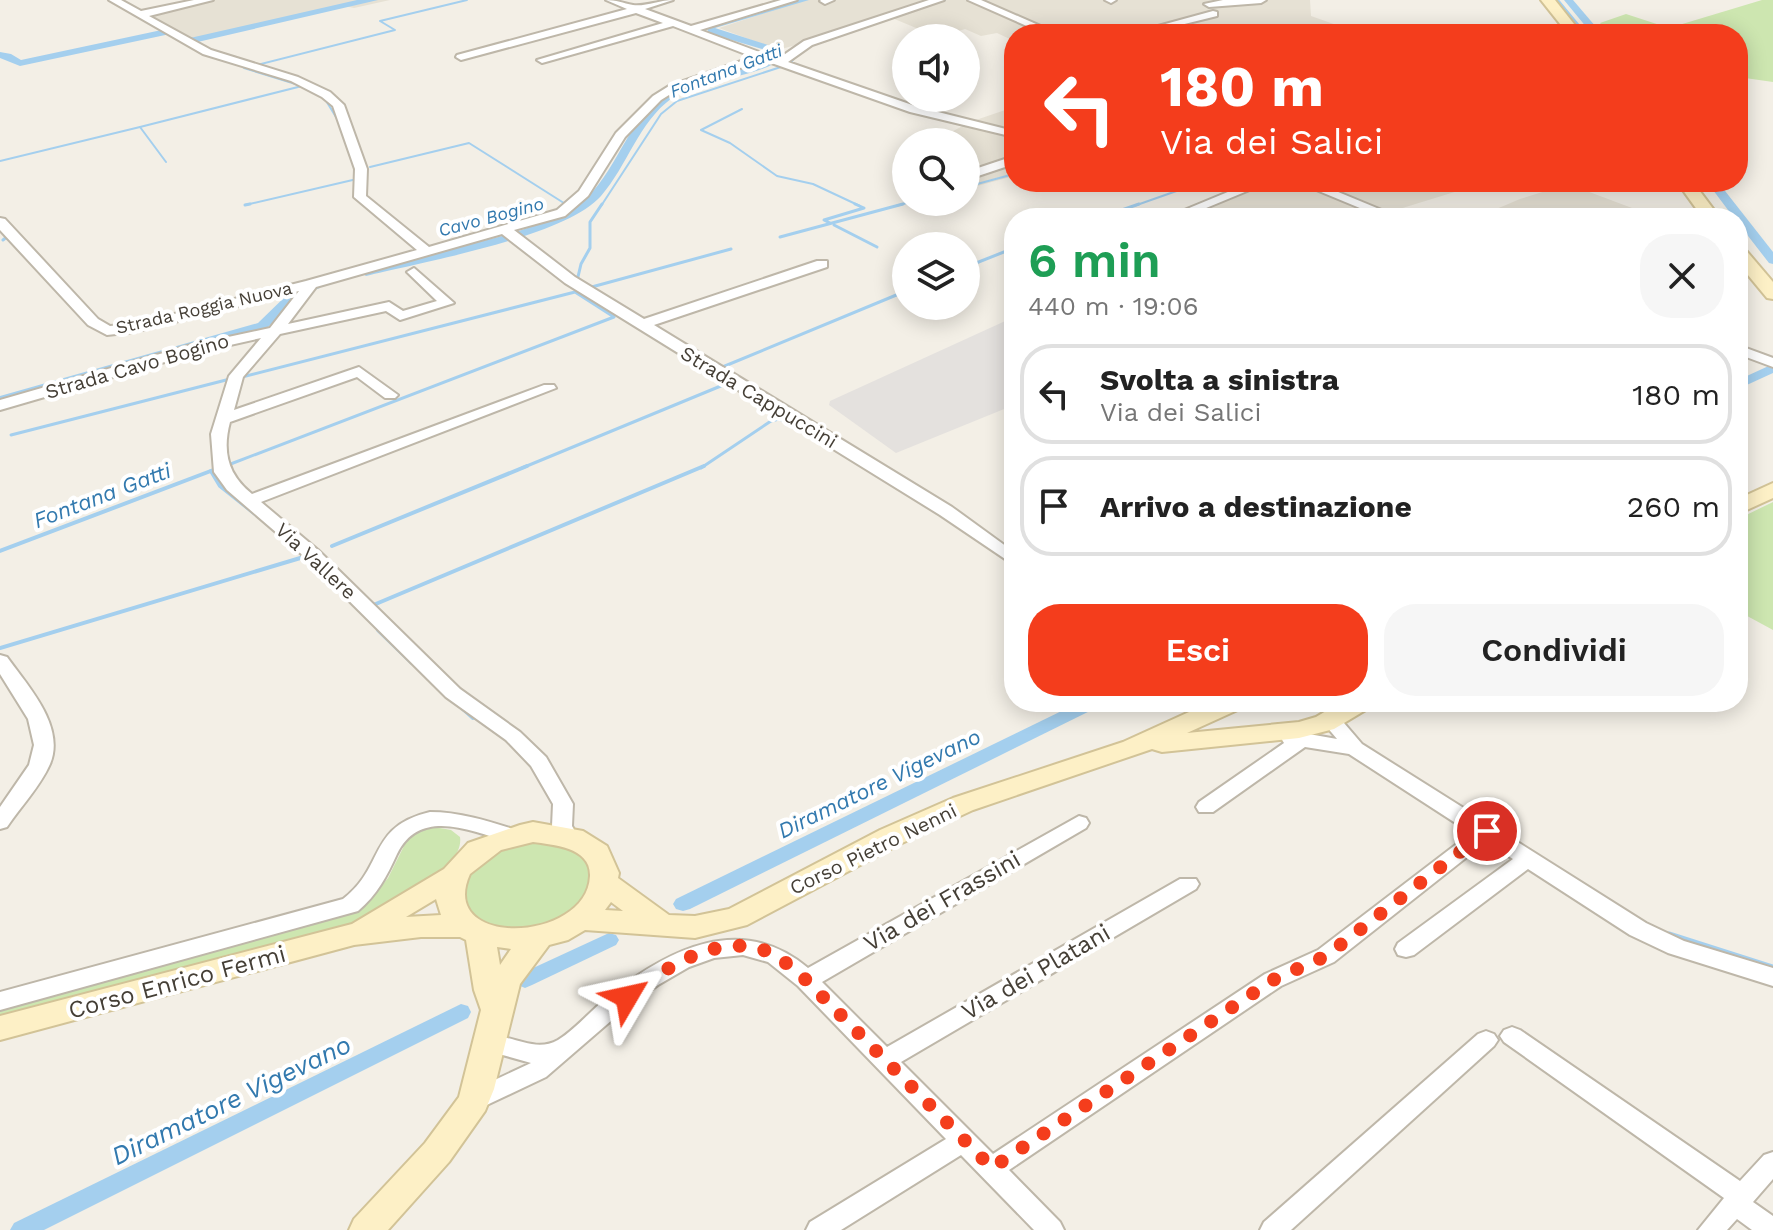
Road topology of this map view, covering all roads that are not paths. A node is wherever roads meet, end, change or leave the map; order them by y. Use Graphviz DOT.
graph roads {
  1 [pos="114,0"];
  2 [pos="208,0"];
  3 [pos="611,0"];
  4 [pos="668,0"];
  5 [pos="792,0"];
  6 [pos="939,0"];
  7 [pos="973,0"];
  8 [pos="1261,0"];
  9 [pos="1548,0"];
  10 [pos="1210,6"];
  11 [pos="634,10"];
  12 [pos="142,14"];
  13 [pos="670,24"];
  14 [pos="1030,24"];
  15 [pos="1165,24"];
  16 [pos="1567,24"];
  17 [pos="689,30"];
  18 [pos="461,57"];
  19 [pos="542,60"];
  20 [pos="777,61"];
  21 [pos="1004,132"];
  22 [pos="1004,163"];
  23 [pos="980,171"];
  24 [pos="1233,192"];
  25 [pos="1329,192"];
  26 [pos="1195,208"];
  27 [pos="1369,208"];
  28 [pos="0,222"];
  29 [pos="509,233"];
  30 [pos="426,251"];
  31 [pos="822,264"];
  32 [pos="1748,264"];
  33 [pos="414,272"];
  34 [pos="309,286"];
  35 [pos="1773,294"];
  36 [pos="641,325"];
  37 [pos="274,330"];
  38 [pos="1748,353"];
  39 [pos="1773,363"];
  40 [pos="549,388"];
  41 [pos="390,395"];
  42 [pos="0,405"];
  43 [pos="223,419"];
  44 [pos="1773,490"];
  45 [pos="249,501"];
  46 [pos="1748,502"];
  47 [pos="1004,553"];
  48 [pos="0,661"];
  49 [pos="1210,712"];
  50 [pos="1235,712"];
  51 [pos="1325,712"];
  52 [pos="1327,712"];
  53 [pos="1263,734"];
  54 [pos="1303,739"];
  55 [pos="1132,748"];
  56 [pos="1355,749"];
  57 [pos="563,804"];
  58 [pos="1206,807"];
  59 [pos="456,819"];
  60 [pos="0,822"];
  61 [pos="1079,823"];
  62 [pos="1487,831"];
  63 [pos="521,834"];
  64 [pos="567,835"];
  65 [pos="1529,858"];
  66 [pos="462,866"];
  67 [pos="606,884"];
  68 [pos="1188,884"];
  69 [pos="583,919"];
  70 [pos="659,922"];
  71 [pos="472,930"];
  72 [pos="354,934"];
  73 [pos="538,939"];
  74 [pos="1406,949"];
  75 [pos="1773,977"];
  76 [pos="806,980"];
  77 [pos="0,1001"];
  78 [pos="494,1006"];
  79 [pos="0,1028"];
  80 [pos="1512,1036"];
  81 [pos="1486,1040"];
  82 [pos="489,1043"];
  83 [pos="558,1050"];
  84 [pos="885,1060"];
  85 [pos="474,1101"];
  86 [pos="964,1140"];
  87 [pos="1773,1162"];
  88 [pos="992,1168"];
  89 [pos="1738,1200"];
  90 [pos="832,1227"];
  91 [pos="366,1230"];
  92 [pos="1051,1230"];
  93 [pos="1273,1230"];
  94 [pos="1711,1230"];
  95 [pos="1772,1230"];
  1 -- 12 [label="street"];
  2 -- 12 [label="street"];
  3 -- 11 [label="street"];
  4 -- 11 [label="street"];
  5 -- 17 [label="street"];
  6 -- 20 [label="street"];
  7 -- 14 [label="street"];
  8 -- 10 [label="street"];
  9 -- 16 [label="main road"];
  10 -- 15 [label="street"];
  11 -- 13 [label="street"];
  11 -- 18 [label="street"];
  12 -- 30 [label="street"];
  13 -- 17 [label="street"];
  13 -- 19 [label="street"];
  17 -- 20 [label="street"];
  20 -- 21 [label="street"];
  20 -- 29 [label="street"];
  22 -- 23 [label="street"];
  24 -- 26 [label="street"];
  25 -- 27 [label="street"];
  28 -- 34 [label="street, Strada Roggia Nuova"];
  29 -- 30 [label="street"];
  29 -- 36 [label="street, Strada Cappuccini"];
  30 -- 34 [label="street"];
  31 -- 36 [label="street"];
  32 -- 35 [label="main road"];
  33 -- 37 [label="street, Strada Cavo Bogino"];
  34 -- 37 [label="street, Via Vallere"];
  36 -- 47 [label="street, Strada Cappuccini"];
  37 -- 42 [label="street, Strada Cavo Bogino"];
  37 -- 43 [label="street, Via Vallere"];
  38 -- 39 [label="street"];
  40 -- 45 [label="street"];
  41 -- 43 [label="street"];
  43 -- 45 [label="street, Via Vallere"];
  44 -- 46 [label="main road"];
  45 -- 57 [label="street, Via Vallere"];
  48 -- 60 [label="street"];
  49 -- 55 [label="main road, Corso Pietro Nenni"];
  50 -- 53 [label="main road, Corso Pietro Nenni"];
  51 -- 53 [label="main road, Corso Pietro Nenni"];
  52 -- 56 [label="street"];
  53 -- 54 [label="street"];
  53 -- 55 [label="main road, Corso Pietro Nenni"];
  54 -- 56 [label="street"];
  54 -- 58 [label="street"];
  55 -- 70 [label="main road, Corso Pietro Nenni"];
  56 -- 62 [label="street"];
  57 -- 63 [label="street"];
  57 -- 64 [label="street, Via Vallere"];
  59 -- 63 [label="street"];
  59 -- 66 [label="street"];
  59 -- 77 [label="street"];
  61 -- 76 [label="street, Via dei Frassini"];
  62 -- 65 [label="street"];
  62 -- 88 [label="street"];
  63 -- 64 [label="main road"];
  63 -- 66 [label="main road"];
  64 -- 67 [label="main road"];
  65 -- 74 [label="street"];
  65 -- 75 [label="street"];
  66 -- 71 [label="main road"];
  66 -- 72 [label="main road, Corso Enrico Fermi"];
  67 -- 69 [label="main road"];
  67 -- 70 [label="main road, Corso Pietro Nenni"];
  68 -- 84 [label="street, Via dei Platani"];
  69 -- 70 [label="main road, Corso Pietro Nenni"];
  69 -- 73 [label="main road"];
  71 -- 72 [label="main road, Corso Enrico Fermi"];
  71 -- 73 [label="main road"];
  71 -- 78 [label="main road"];
  72 -- 79 [label="main road, Corso Enrico Fermi"];
  73 -- 78 [label="main road"];
  76 -- 83 [label="street"];
  76 -- 84 [label="street"];
  78 -- 82 [label="main road"];
  80 -- 89 [label="street"];
  81 -- 93 [label="street"];
  82 -- 83 [label="street"];
  82 -- 85 [label="main road"];
  83 -- 85 [label="street"];
  84 -- 86 [label="street"];
  85 -- 91 [label="main road"];
  86 -- 88 [label="street"];
  86 -- 90 [label="street"];
  87 -- 89 [label="street"];
  88 -- 92 [label="street"];
  89 -- 94 [label="street"];
  89 -- 95 [label="street"];
}
